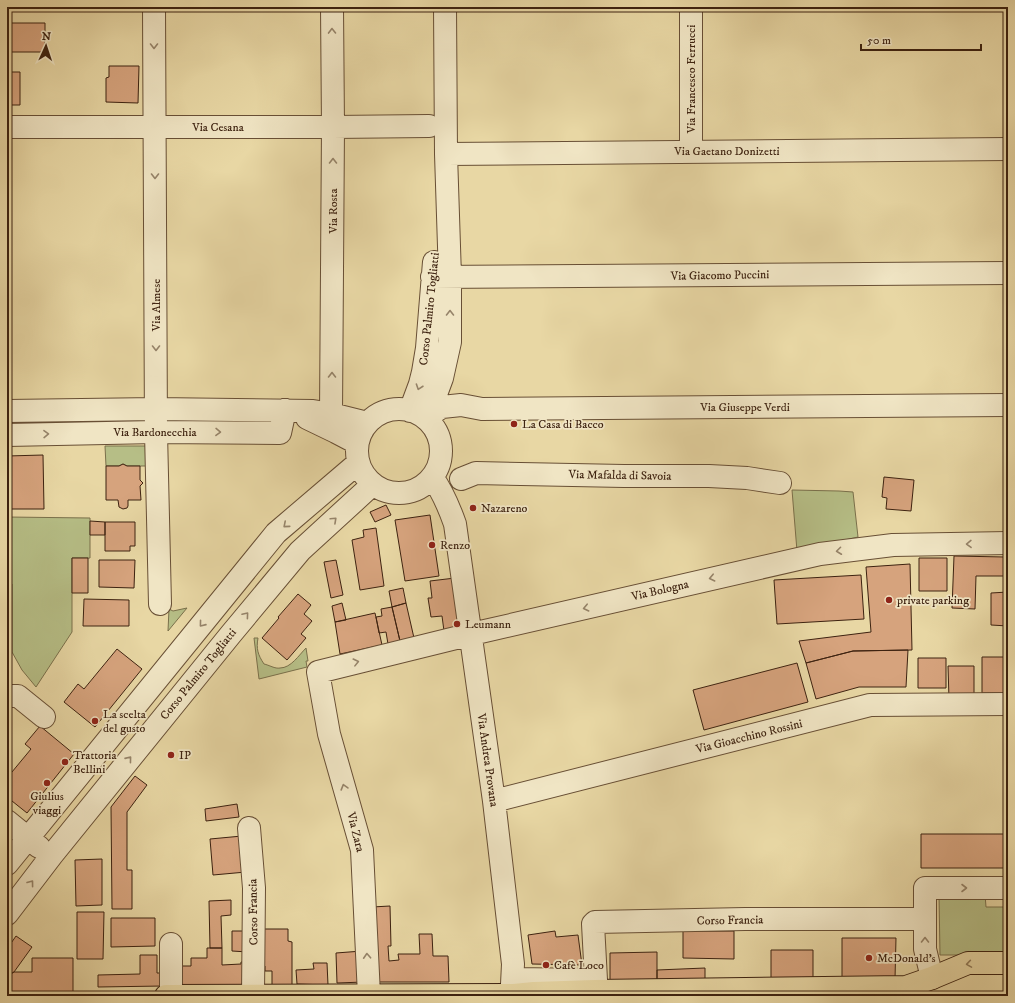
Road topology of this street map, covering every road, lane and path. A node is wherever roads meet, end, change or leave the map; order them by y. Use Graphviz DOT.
graph roads {
  1 [pos="154,7"];
  2 [pos="332,7"];
  3 [pos="445,7"];
  4 [pos="691,7"];
  5 [pos="428,126"];
  6 [pos="7,127"];
  7 [pos="154,127"];
  8 [pos="334,127"];
  9 [pos="1008,149"];
  10 [pos="691,152"];
  11 [pos="446,154"];
  12 [pos="1008,272"];
  13 [pos="441,277"];
  14 [pos="449,343"];
  15 [pos="1008,405"];
  16 [pos="471,407"];
  17 [pos="156,409"];
  18 [pos="285,410"];
  19 [pos="7,411"];
  20 [pos="331,414"];
  21 [pos="417,414"];
  22 [pos="367,423"];
  23 [pos="156,432"];
  24 [pos="7,435"];
  25 [pos="440,448"];
  26 [pos="357,453"];
  27 [pos="432,477"];
  28 [pos="460,479"];
  29 [pos="780,483"];
  30 [pos="372,485"];
  31 [pos="455,524"];
  32 [pos="1008,543"];
  33 [pos="160,604"];
  34 [pos="471,634"];
  35 [pos="318,672"];
  36 [pos="7,696"];
  37 [pos="1008,704"];
  38 [pos="44,717"];
  39 [pos="494,801"];
  40 [pos="7,821"];
  41 [pos="249,828"];
  42 [pos="28,838"];
  43 [pos="52,855"];
  44 [pos="7,864"];
  45 [pos="1008,888"];
  46 [pos="7,914"];
  47 [pos="925,919"];
  48 [pos="171,944"];
  49 [pos="1008,963"];
  50 [pos="932,978"];
  51 [pos="596,985"];
  52 [pos="514,990"];
  53 [pos="369,995"];
  54 [pos="166,996"];
  55 [pos="170,996"];
  56 [pos="254,996"];
  1 -- 7 [label="street, Via Almese, one-way"];
  8 -- 2 [label="street, Via Rosta, one-way"];
  3 -- 11 [label="street, Corso Palmiro Togliatti"];
  4 -- 10 [label="street, Via Francesco Ferrucci"];
  5 -- 8 [label="street, Via Cesana"];
  6 -- 7 [label="street, Via Cesana"];
  7 -- 8 [label="street, Via Cesana"];
  7 -- 17 [label="street, Via Almese, one-way"];
  20 -- 8 [label="street, Via Rosta, one-way"];
  9 -- 10 [label="street, Via Gaetano Donizetti"];
  10 -- 11 [label="street, Via Gaetano Donizetti"];
  11 -- 13 [label="street, Corso Palmiro Togliatti"];
  12 -- 13 [label="street, Via Giacomo Puccini"];
  14 -- 13 [label="street, Corso Palmiro Togliatti, one-way"];
  13 -- 21 [label="street, Corso Palmiro Togliatti, one-way"];
  14 -- 16 [label="street, Corso Palmiro Togliatti"];
  14 -- 21 [label="street, Corso Palmiro Togliatti"];
  15 -- 16 [label="street, Via Giuseppe Verdi"];
  16 -- 21 [label="street, Via Giuseppe Verdi"];
  16 -- 25 [label="street, Via Giuseppe Verdi"];
  17 -- 18 [label="street, Via Bardonecchia"];
  17 -- 19 [label="street, Via Bardonecchia"];
  17 -- 23 [label="street, Via Almese"];
  18 -- 20 [label="street, Via Bardonecchia"];
  23 -- 18 [label="street, Via Bardonecchia, one-way"];
  18 -- 26 [label="street, Via Bardonecchia"];
  20 -- 22 [label="street, Via Bardonecchia"];
  21 -- 22 [label="street"];
  21 -- 25 [label="street"];
  22 -- 26 [label="street"];
  24 -- 23 [label="street, Via Bardonecchia, one-way"];
  23 -- 33 [label="street, Via Almese"];
  25 -- 27 [label="street"];
  25 -- 28 [label="street, Via Andrea Provana"];
  26 -- 30 [label="street"];
  26 -- 42 [label="street, one-way"];
  27 -- 30 [label="street"];
  27 -- 31 [label="street, Via Andrea Provana"];
  28 -- 29 [label="street, Via Mafalda di Savoia"];
  28 -- 31 [label="street, Via Andrea Provana"];
  43 -- 30 [label="street, Corso Palmiro Togliatti, one-way"];
  31 -- 34 [label="street, Via Andrea Provana"];
  32 -- 34 [label="street, Via Bologna, one-way"];
  35 -- 34 [label="street, Via Bologna, one-way"];
  34 -- 39 [label="street, Via Andrea Provana"];
  53 -- 35 [label="street, Via Zara, one-way"];
  36 -- 38 [label="street"];
  37 -- 39 [label="street, Via Gioacchino Rossini"];
  39 -- 52 [label="street, Via Andrea Provana"];
  40 -- 42 [label="street"];
  41 -- 56 [label="street, Corso Francia"];
  42 -- 43 [label="street"];
  42 -- 44 [label="street"];
  46 -- 43 [label="street, Corso Palmiro Togliatti, one-way"];
  47 -- 45 [label="street, one-way"];
  50 -- 47 [label="street, one-way"];
  47 -- 51 [label="street, Corso Francia"];
  48 -- 55 [label="street"];
  49 -- 50 [label="main road, one-way"];
  50 -- 51 [label="main road"];
  51 -- 52 [label="main road"];
  52 -- 53 [label="main road"];
  53 -- 56 [label="main road"];
  54 -- 55 [label="main road"];
  55 -- 56 [label="main road"];
}
